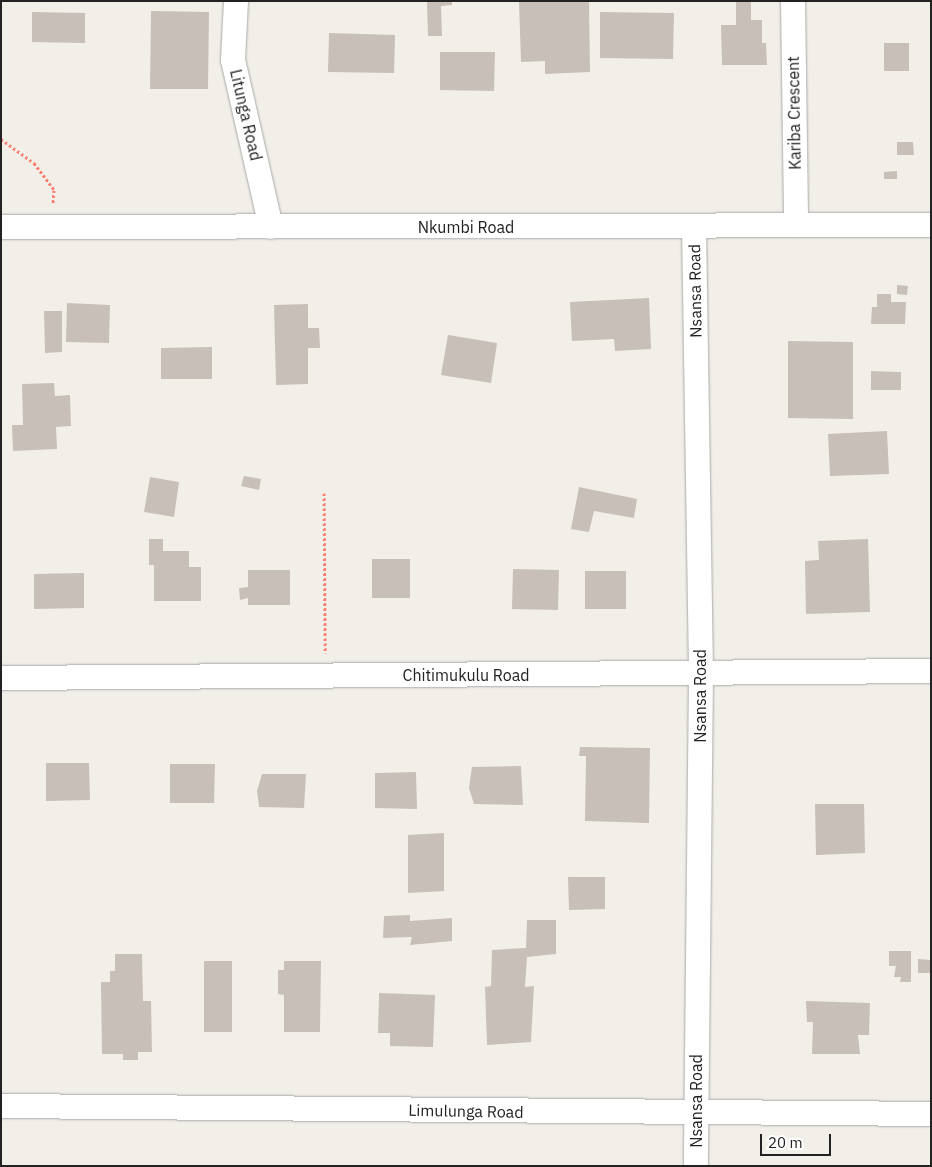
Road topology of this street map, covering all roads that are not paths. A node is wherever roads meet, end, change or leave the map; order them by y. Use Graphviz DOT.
graph roads {
  1 [pos="236,1"];
  2 [pos="793,1"];
  3 [pos="796,225"];
  4 [pos="931,225"];
  5 [pos="694,226"];
  6 [pos="1,227"];
  7 [pos="271,227"];
  8 [pos="931,671"];
  9 [pos="701,674"];
  10 [pos="1,678"];
  11 [pos="1,1106"];
  12 [pos="695,1114"];
  13 [pos="931,1114"];
  14 [pos="696,1166"];
  1 -- 7 [label="street, Litunga Road"];
  2 -- 3 [label="street, Kariba Crescent"];
  3 -- 4 [label="street, Nkumbi Road"];
  3 -- 5 [label="street, Nkumbi Road"];
  5 -- 7 [label="street, Nkumbi Road"];
  5 -- 9 [label="street, Nsansa Road"];
  6 -- 7 [label="street, Nkumbi Road"];
  8 -- 9 [label="street, Chitimukulu Road"];
  9 -- 10 [label="street, Chitimukulu Road"];
  9 -- 12 [label="street, Nsansa Road"];
  11 -- 12 [label="street, Limulunga Road"];
  12 -- 13 [label="street, Limulunga Road"];
  12 -- 14 [label="street, Nsansa Road"];
}
